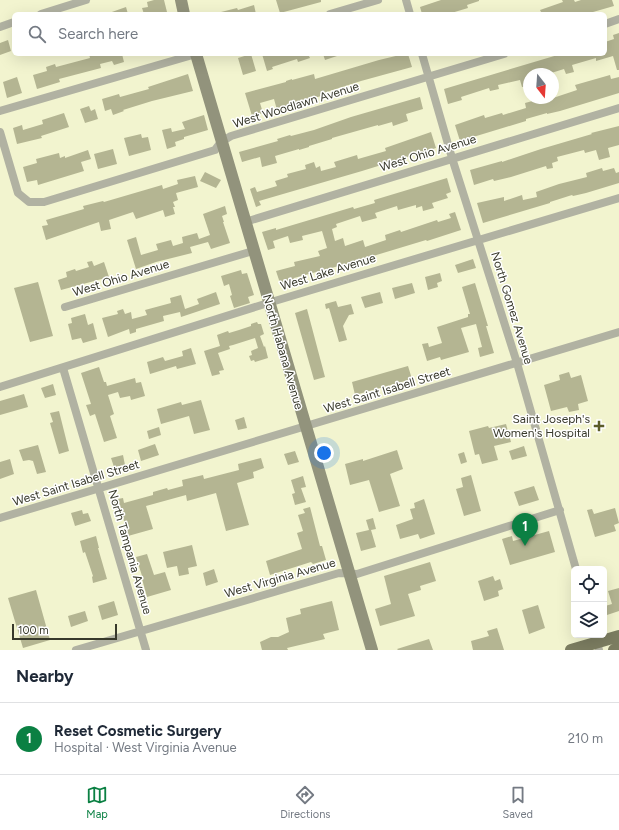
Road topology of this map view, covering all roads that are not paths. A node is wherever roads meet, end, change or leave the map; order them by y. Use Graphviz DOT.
graph roads {
  1 [pos="86,0"];
  2 [pos="181,0"];
  3 [pos="378,0"];
  4 [pos="406,0"];
  5 [pos="47,12"];
  6 [pos="184,12"];
  7 [pos="337,12"];
  8 [pos="409,12"];
  9 [pos="619,19"];
  10 [pos="12,23"];
  11 [pos="607,23"];
  12 [pos="0,27"];
  13 [pos="189,56"];
  14 [pos="197,56"];
  15 [pos="423,56"];
  16 [pos="497,56"];
  17 [pos="428,77"];
  18 [pos="619,108"];
  19 [pos="0,111"];
  20 [pos="0,132"];
  21 [pos="222,142"];
  22 [pos="452,158"];
  23 [pos="619,198"];
  24 [pos="245,222"];
  25 [pos="478,240"];
  26 [pos="253,251"];
  27 [pos="268,303"];
  28 [pos="65,307"];
  29 [pos="619,332"];
  30 [pos="517,364"];
  31 [pos="63,368"];
  32 [pos="0,388"];
  33 [pos="305,427"];
  34 [pos="99,488"];
  35 [pos="560,510"];
  36 [pos="0,518"];
  37 [pos="575,566"];
  38 [pos="348,573"];
  39 [pos="140,631"];
  40 [pos="619,636"];
  41 [pos="597,642"];
  42 [pos="619,648"];
  43 [pos="76,650"];
  44 [pos="146,650"];
  45 [pos="372,650"];
  46 [pos="571,650"];
  47 [pos="614,650"];
  1 -- 5 [label="street"];
  2 -- 6 [label="street"];
  3 -- 7 [label="street"];
  4 -- 8 [label="street"];
  9 -- 11 [label="street"];
  10 -- 12 [label="street"];
  13 -- 19 [label="street"];
  14 -- 21 [label="street, North Habana Avenue"];
  15 -- 17 [label="street, North Gomez Avenue"];
  16 -- 17 [label="street, West Woodlawn Avenue"];
  17 -- 21 [label="street, West Woodlawn Avenue"];
  17 -- 22 [label="street, North Gomez Avenue"];
  18 -- 22 [label="street, West Ohio Avenue"];
  20 -- 21 [label="street, West Woodlawn Avenue"];
  21 -- 24 [label="street, North Habana Avenue"];
  22 -- 24 [label="street, West Ohio Avenue"];
  22 -- 25 [label="street, North Gomez Avenue"];
  23 -- 25 [label="street, West Lake Avenue"];
  24 -- 26 [label="street, North Habana Avenue"];
  25 -- 27 [label="street, West Lake Avenue"];
  25 -- 30 [label="street, North Gomez Avenue"];
  26 -- 27 [label="street, North Habana Avenue"];
  26 -- 28 [label="street, West Ohio Avenue"];
  27 -- 31 [label="street, West Lake Avenue"];
  27 -- 33 [label="street, North Habana Avenue"];
  29 -- 30 [label="street, West Saint Isabell Street"];
  30 -- 33 [label="street, West Saint Isabell Street"];
  30 -- 35 [label="street, North Gomez Avenue"];
  31 -- 32 [label="street, West Lake Avenue"];
  31 -- 34 [label="street, North Tampania Avenue"];
  33 -- 34 [label="street, West Saint Isabell Street"];
  33 -- 38 [label="street, North Habana Avenue"];
  34 -- 36 [label="street, West Saint Isabell Street"];
  34 -- 39 [label="street, North Tampania Avenue"];
  35 -- 37 [label="street, North Gomez Avenue"];
  35 -- 38 [label="street, West Virginia Avenue"];
  38 -- 39 [label="street, West Virginia Avenue"];
  38 -- 45 [label="street, North Habana Avenue"];
  39 -- 43 [label="street, West Virginia Avenue"];
  39 -- 44 [label="street, North Tampania Avenue"];
  40 -- 41 [label="main road"];
  41 -- 46 [label="main road"];
  42 -- 47 [label="main road"];
}
